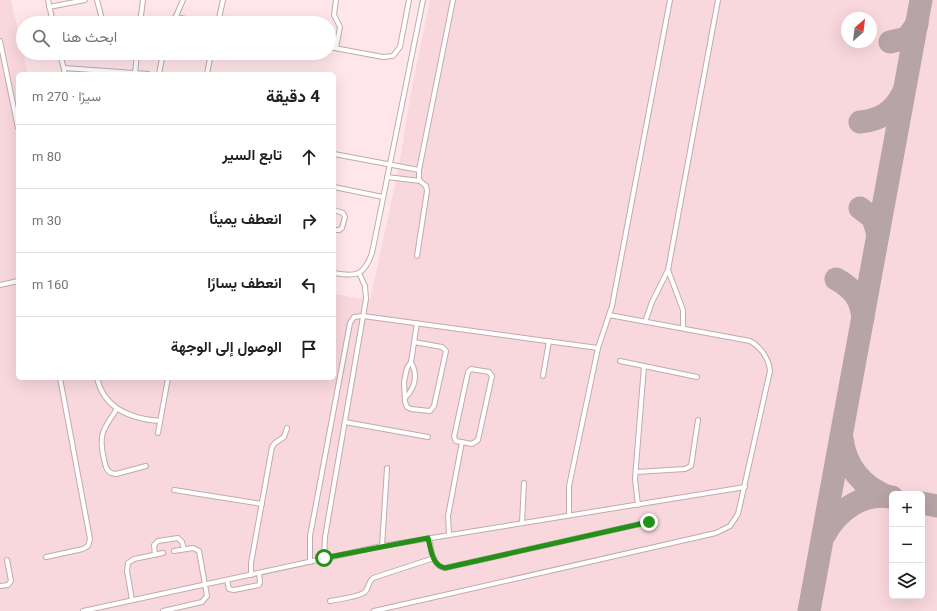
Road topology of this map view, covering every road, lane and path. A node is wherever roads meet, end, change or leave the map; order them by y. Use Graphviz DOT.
graph roads {
  1 [pos="48,0"];
  2 [pos="85,0"];
  3 [pos="96,0"];
  4 [pos="143,0"];
  5 [pos="183,0"];
  6 [pos="223,0"];
  7 [pos="336,0"];
  8 [pos="409,0"];
  9 [pos="423,0"];
  10 [pos="453,0"];
  11 [pos="670,0"];
  12 [pos="718,0"];
  13 [pos="49,7"];
  14 [pos="51,16"];
  15 [pos="102,16"];
  16 [pos="141,16"];
  17 [pos="176,16"];
  18 [pos="220,16"];
  19 [pos="334,16"];
  20 [pos="336,19"];
  21 [pos="0,41"];
  22 [pos="336,48"];
  23 [pos="62,60"];
  24 [pos="136,60"];
  25 [pos="162,60"];
  26 [pos="210,60"];
  27 [pos="64,68"];
  28 [pos="65,72"];
  29 [pos="111,72"];
  30 [pos="135,72"];
  31 [pos="159,72"];
  32 [pos="207,72"];
  33 [pos="16,118"];
  34 [pos="336,154"];
  35 [pos="390,164"];
  36 [pos="419,170"];
  37 [pos="387,177"];
  38 [pos="420,181"];
  39 [pos="336,187"];
  40 [pos="383,197"];
  41 [pos="336,211"];
  42 [pos="336,230"];
  43 [pos="417,256"];
  44 [pos="668,270"];
  45 [pos="336,273"];
  46 [pos="359,274"];
  47 [pos="16,281"];
  48 [pos="0,285"];
  49 [pos="609,315"];
  50 [pos="363,316"];
  51 [pos="645,322"];
  52 [pos="417,323"];
  53 [pos="683,328"];
  54 [pos="549,341"];
  55 [pos="414,342"];
  56 [pos="598,348"];
  57 [pos="620,361"];
  58 [pos="411,362"];
  59 [pos="644,366"];
  60 [pos="543,376"];
  61 [pos="697,377"];
  62 [pos="60,380"];
  63 [pos="98,380"];
  64 [pos="168,380"];
  65 [pos="406,397"];
  66 [pos="117,409"];
  67 [pos="698,420"];
  68 [pos="160,421"];
  69 [pos="345,422"];
  70 [pos="287,428"];
  71 [pos="158,433"];
  72 [pos="428,437"];
  73 [pos="462,442"];
  74 [pos="146,466"];
  75 [pos="387,468"];
  76 [pos="636,472"];
  77 [pos="524,483"];
  78 [pos="745,487"];
  79 [pos="174,490"];
  80 [pos="262,504"];
  81 [pos="638,505"];
  82 [pos="569,516"];
  83 [pos="649,522"];
  84 [pos="522,523"];
  85 [pos="449,534"];
  86 [pos="428,538"];
  87 [pos="382,546"];
  88 [pos="184,550"];
  89 [pos="174,551"];
  90 [pos="163,553"];
  91 [pos="155,555"];
  92 [pos="46,557"];
  93 [pos="324,558"];
  94 [pos="434,558"];
  95 [pos="7,560"];
  96 [pos="310,562"];
  97 [pos="259,573"];
  98 [pos="251,574"];
  99 [pos="227,580"];
  100 [pos="206,584"];
  101 [pos="0,586"];
  102 [pos="132,600"];
  103 [pos="330,601"];
  104 [pos="91,610"];
  105 [pos="84,611"];
  106 [pos="163,611"];
  107 [pos="374,611"];
  1 -- 13 [label="lane"];
  2 -- 13 [label="lane"];
  3 -- 15 [label="lane"];
  4 -- 16 [label="lane"];
  5 -- 17 [label="lane"];
  6 -- 18 [label="lane"];
  7 -- 19 [label="lane"];
  8 -- 22 [label="lane"];
  9 -- 35 [label="lane"];
  10 -- 36 [label="lane"];
  11 -- 49 [label="lane"];
  12 -- 44 [label="lane"];
  13 -- 14 [label="lane"];
  20 -- 22 [label="lane"];
  21 -- 33 [label="lane"];
  23 -- 27 [label="lane"];
  24 -- 30 [label="lane"];
  25 -- 31 [label="lane"];
  26 -- 32 [label="lane"];
  27 -- 28 [label="lane"];
  27 -- 29 [label="lane"];
  34 -- 35 [label="lane"];
  35 -- 36 [label="lane"];
  35 -- 37 [label="lane"];
  36 -- 38 [label="lane"];
  37 -- 38 [label="lane"];
  37 -- 40 [label="lane"];
  38 -- 43 [label="lane"];
  39 -- 40 [label="lane"];
  40 -- 46 [label="lane"];
  41 -- 42 [label="lane"];
  44 -- 51 [label="lane"];
  44 -- 53 [label="lane"];
  45 -- 46 [label="lane"];
  46 -- 50 [label="lane"];
  47 -- 48 [label="lane"];
  49 -- 51 [label="lane"];
  49 -- 56 [label="lane"];
  50 -- 52 [label="lane"];
  50 -- 69 [label="lane"];
  50 -- 96 [label="lane"];
  51 -- 53 [label="lane"];
  52 -- 54 [label="lane"];
  52 -- 55 [label="lane"];
  53 -- 78 [label="lane"];
  54 -- 56 [label="lane"];
  54 -- 60 [label="lane"];
  55 -- 58 [label="lane"];
  55 -- 65 [label="lane"];
  56 -- 82 [label="lane"];
  57 -- 59 [label="lane"];
  58 -- 65 [label="lane"];
  58 -- 65 [label="lane"];
  59 -- 61 [label="lane"];
  59 -- 76 [label="lane"];
  62 -- 92 [label="lane"];
  63 -- 66 [label="lane"];
  64 -- 68 [label="lane"];
  66 -- 68 [label="lane"];
  66 -- 74 [label="lane"];
  67 -- 76 [label="lane"];
  68 -- 71 [label="lane"];
  69 -- 72 [label="lane"];
  69 -- 93 [label="lane"];
  70 -- 80 [label="lane"];
  73 -- 73 [label="lane"];
  73 -- 85 [label="lane"];
  75 -- 87 [label="lane"];
  76 -- 81 [label="lane"];
  77 -- 84 [label="lane"];
  78 -- 81 [label="lane"];
  78 -- 107 [label="lane"];
  79 -- 80 [label="lane"];
  80 -- 98 [label="lane"];
  81 -- 82 [label="lane"];
  82 -- 84 [label="lane"];
  83 -- 94 [label="lane"];
  84 -- 85 [label="lane"];
  85 -- 86 [label="lane"];
  86 -- 87 [label="lane"];
  86 -- 94 [label="lane"];
  87 -- 93 [label="lane"];
  88 -- 89 [label="lane"];
  88 -- 91 [label="lane"];
  88 -- 100 [label="lane"];
  90 -- 91 [label="lane"];
  91 -- 102 [label="lane"];
  93 -- 96 [label="lane"];
  94 -- 103 [label="lane"];
  95 -- 101 [label="lane"];
  96 -- 97 [label="lane"];
  97 -- 98 [label="lane"];
  97 -- 99 [label="lane"];
  98 -- 99 [label="lane"];
  99 -- 100 [label="lane"];
  100 -- 102 [label="lane"];
  100 -- 106 [label="lane"];
  102 -- 104 [label="lane"];
  104 -- 105 [label="lane"];
}
